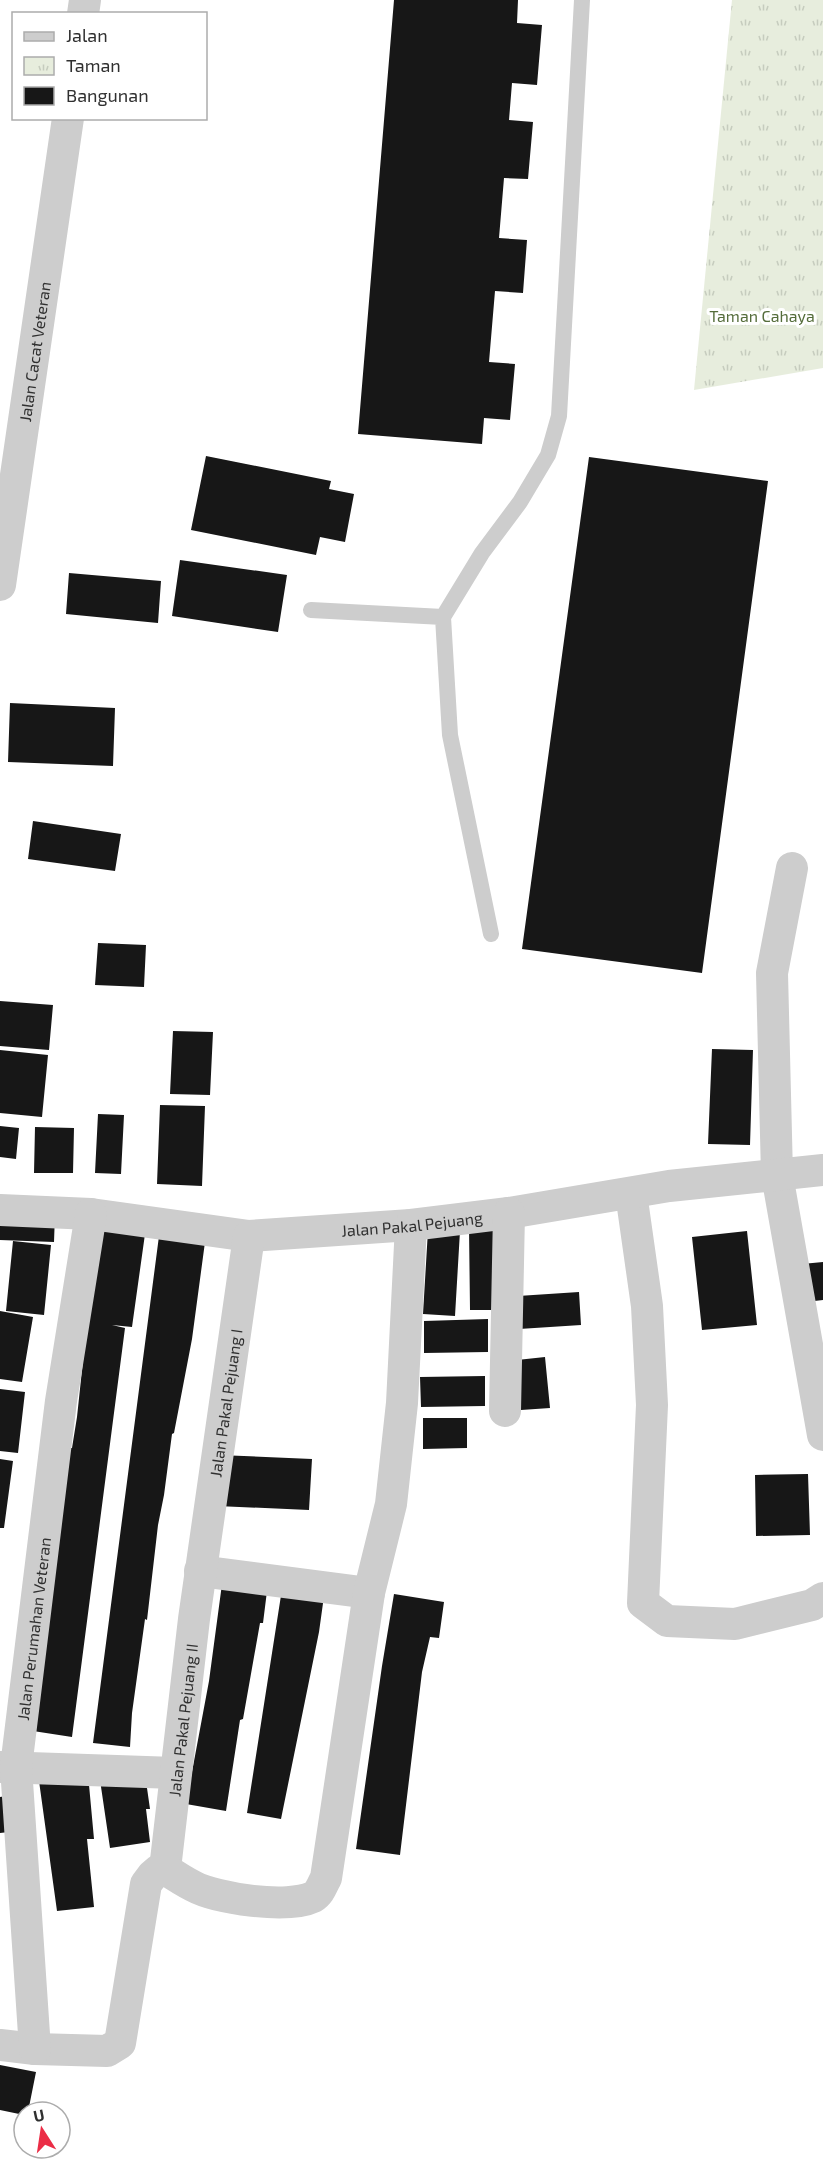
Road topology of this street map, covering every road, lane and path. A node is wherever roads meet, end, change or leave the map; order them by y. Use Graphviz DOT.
graph roads {
  1 [pos="582,0"];
  2 [pos="68,120"];
  3 [pos="0,585"];
  4 [pos="310,610"];
  5 [pos="443,617"];
  6 [pos="792,868"];
  7 [pos="491,934"];
  8 [pos="823,1170"];
  9 [pos="777,1175"];
  10 [pos="631,1193"];
  11 [pos="0,1210"];
  12 [pos="509,1213"];
  13 [pos="91,1214"];
  14 [pos="411,1225"];
  15 [pos="249,1236"];
  16 [pos="505,1412"];
  17 [pos="823,1435"];
  18 [pos="200,1571"];
  19 [pos="369,1593"];
  20 [pos="823,1598"];
  21 [pos="8,1767"];
  22 [pos="175,1773"];
  23 [pos="165,1869"];
  24 [pos="0,2045"];
  25 [pos="35,2049"];
  1 -- 5 [label="lane"];
  2 -- 3 [label="street, Jalan Cacat Veteran"];
  4 -- 5 [label="lane"];
  5 -- 7 [label="lane"];
  6 -- 9 [label="street"];
  8 -- 9 [label="street, Jalan Pakal Pejuang"];
  9 -- 10 [label="street, Jalan Pakal Pejuang"];
  9 -- 17 [label="street"];
  10 -- 12 [label="street, Jalan Pakal Pejuang"];
  10 -- 20 [label="street"];
  11 -- 13 [label="street, Jalan Pakal Pejuang"];
  12 -- 14 [label="street, Jalan Pakal Pejuang"];
  12 -- 16 [label="street"];
  13 -- 15 [label="street, Jalan Pakal Pejuang"];
  13 -- 21 [label="street, Jalan Perumahan Veteran"];
  14 -- 15 [label="street, Jalan Pakal Pejuang"];
  14 -- 19 [label="street"];
  15 -- 18 [label="street, Jalan Pakal Pejuang I"];
  18 -- 19 [label="street"];
  18 -- 22 [label="street, Jalan Pakal Pejuang II"];
  19 -- 23 [label="street"];
  21 -- 22 [label="street"];
  21 -- 25 [label="street, Jalan Perumahan Veteran"];
  22 -- 23 [label="street, Jalan Pakal Pejuang II"];
  23 -- 25 [label="street"];
  24 -- 25 [label="street"];
}
